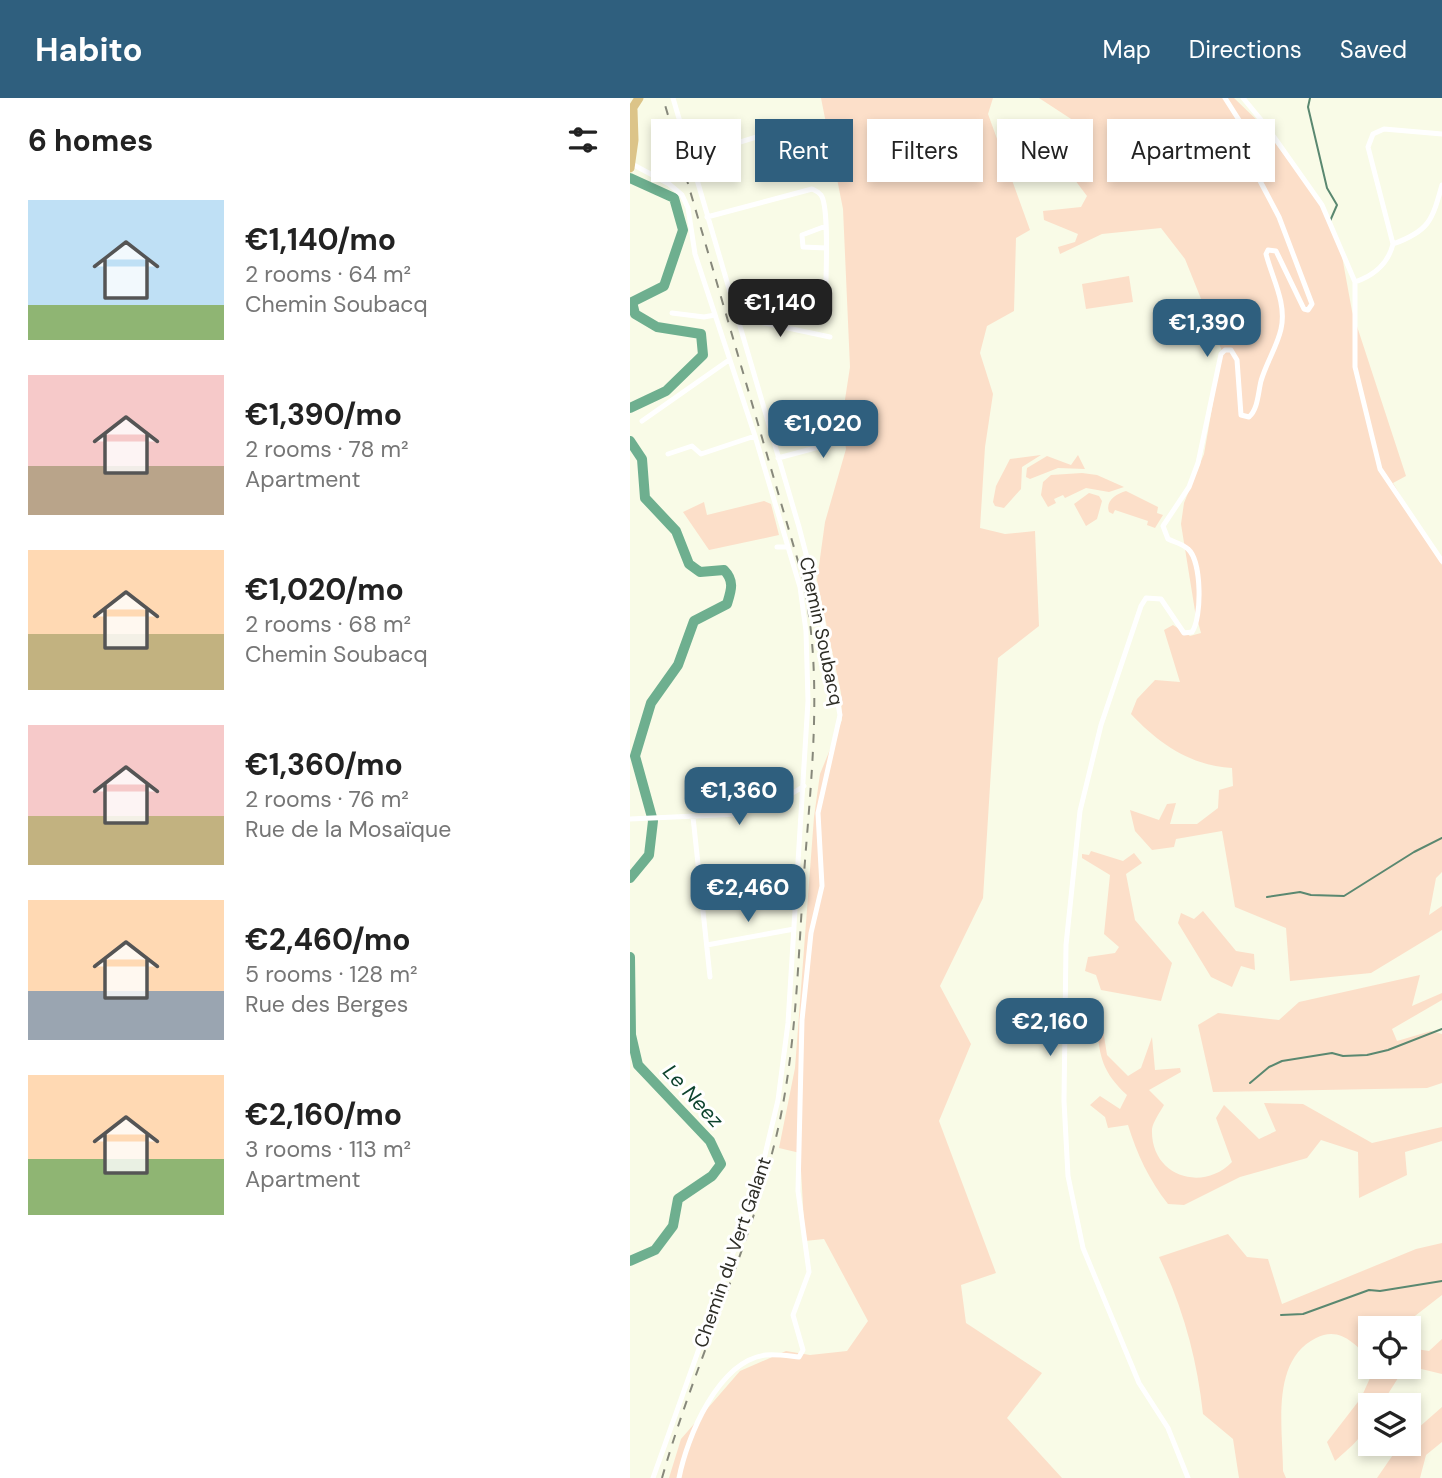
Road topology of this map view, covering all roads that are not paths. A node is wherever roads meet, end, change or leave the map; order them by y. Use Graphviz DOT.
graph roads {
  1 [pos="639,98"];
  2 [pos="673,98"];
  3 [pos="1225,98"];
  4 [pos="1243,98"];
  5 [pos="631,111"];
  6 [pos="679,119"];
  7 [pos="1442,134"];
  8 [pos="630,164"];
  9 [pos="696,182"];
  10 [pos="1442,185"];
  11 [pos="707,217"];
  12 [pos="826,226"];
  13 [pos="1393,244"];
  14 [pos="826,248"];
  15 [pos="1355,282"];
  16 [pos="826,284"];
  17 [pos="673,313"];
  18 [pos="715,315"];
  19 [pos="736,317"];
  20 [pos="830,337"];
  21 [pos="729,360"];
  22 [pos="642,421"];
  23 [pos="812,425"];
  24 [pos="755,436"];
  25 [pos="668,454"];
  26 [pos="778,458"];
  27 [pos="777,547"];
  28 [pos="788,547"];
  29 [pos="1442,561"];
  30 [pos="804,786"];
  31 [pos="693,817"];
  32 [pos="630,819"];
  33 [pos="794,929"];
  34 [pos="707,944"];
  35 [pos="710,977"];
  36 [pos="653,1478"];
  37 [pos="679,1478"];
  38 [pos="1188,1478"];
  1 -- 5 [label="main road"];
  2 -- 6 [label="street, Chemin Soubacq"];
  3 -- 38 [label="street"];
  4 -- 15 [label="street"];
  5 -- 8 [label="main road"];
  7 -- 13 [label="street"];
  8 -- 18 [label="street, Chemin du Vert Galant"];
  9 -- 11 [label="street, Chemin Soubacq"];
  10 -- 13 [label="street"];
  11 -- 12 [label="street"];
  11 -- 19 [label="street, Chemin Soubacq"];
  12 -- 14 [label="street"];
  12 -- 14 [label="street"];
  13 -- 15 [label="street"];
  14 -- 16 [label="street"];
  15 -- 29 [label="street"];
  17 -- 18 [label="street"];
  18 -- 21 [label="street, Chemin du Vert Galant"];
  19 -- 20 [label="street"];
  19 -- 26 [label="street, Chemin Soubacq"];
  21 -- 22 [label="street"];
  21 -- 24 [label="street, Chemin du Vert Galant"];
  23 -- 26 [label="street"];
  24 -- 25 [label="street"];
  24 -- 28 [label="street, Chemin du Vert Galant"];
  26 -- 37 [label="street, Chemin Soubacq"];
  27 -- 28 [label="street"];
  28 -- 30 [label="street, Chemin du Vert Galant"];
  30 -- 31 [label="street"];
  30 -- 33 [label="street, Chemin du Vert Galant"];
  31 -- 32 [label="street"];
  31 -- 34 [label="street"];
  33 -- 34 [label="street"];
  33 -- 36 [label="street, Chemin du Vert Galant"];
  34 -- 35 [label="street"];
}
